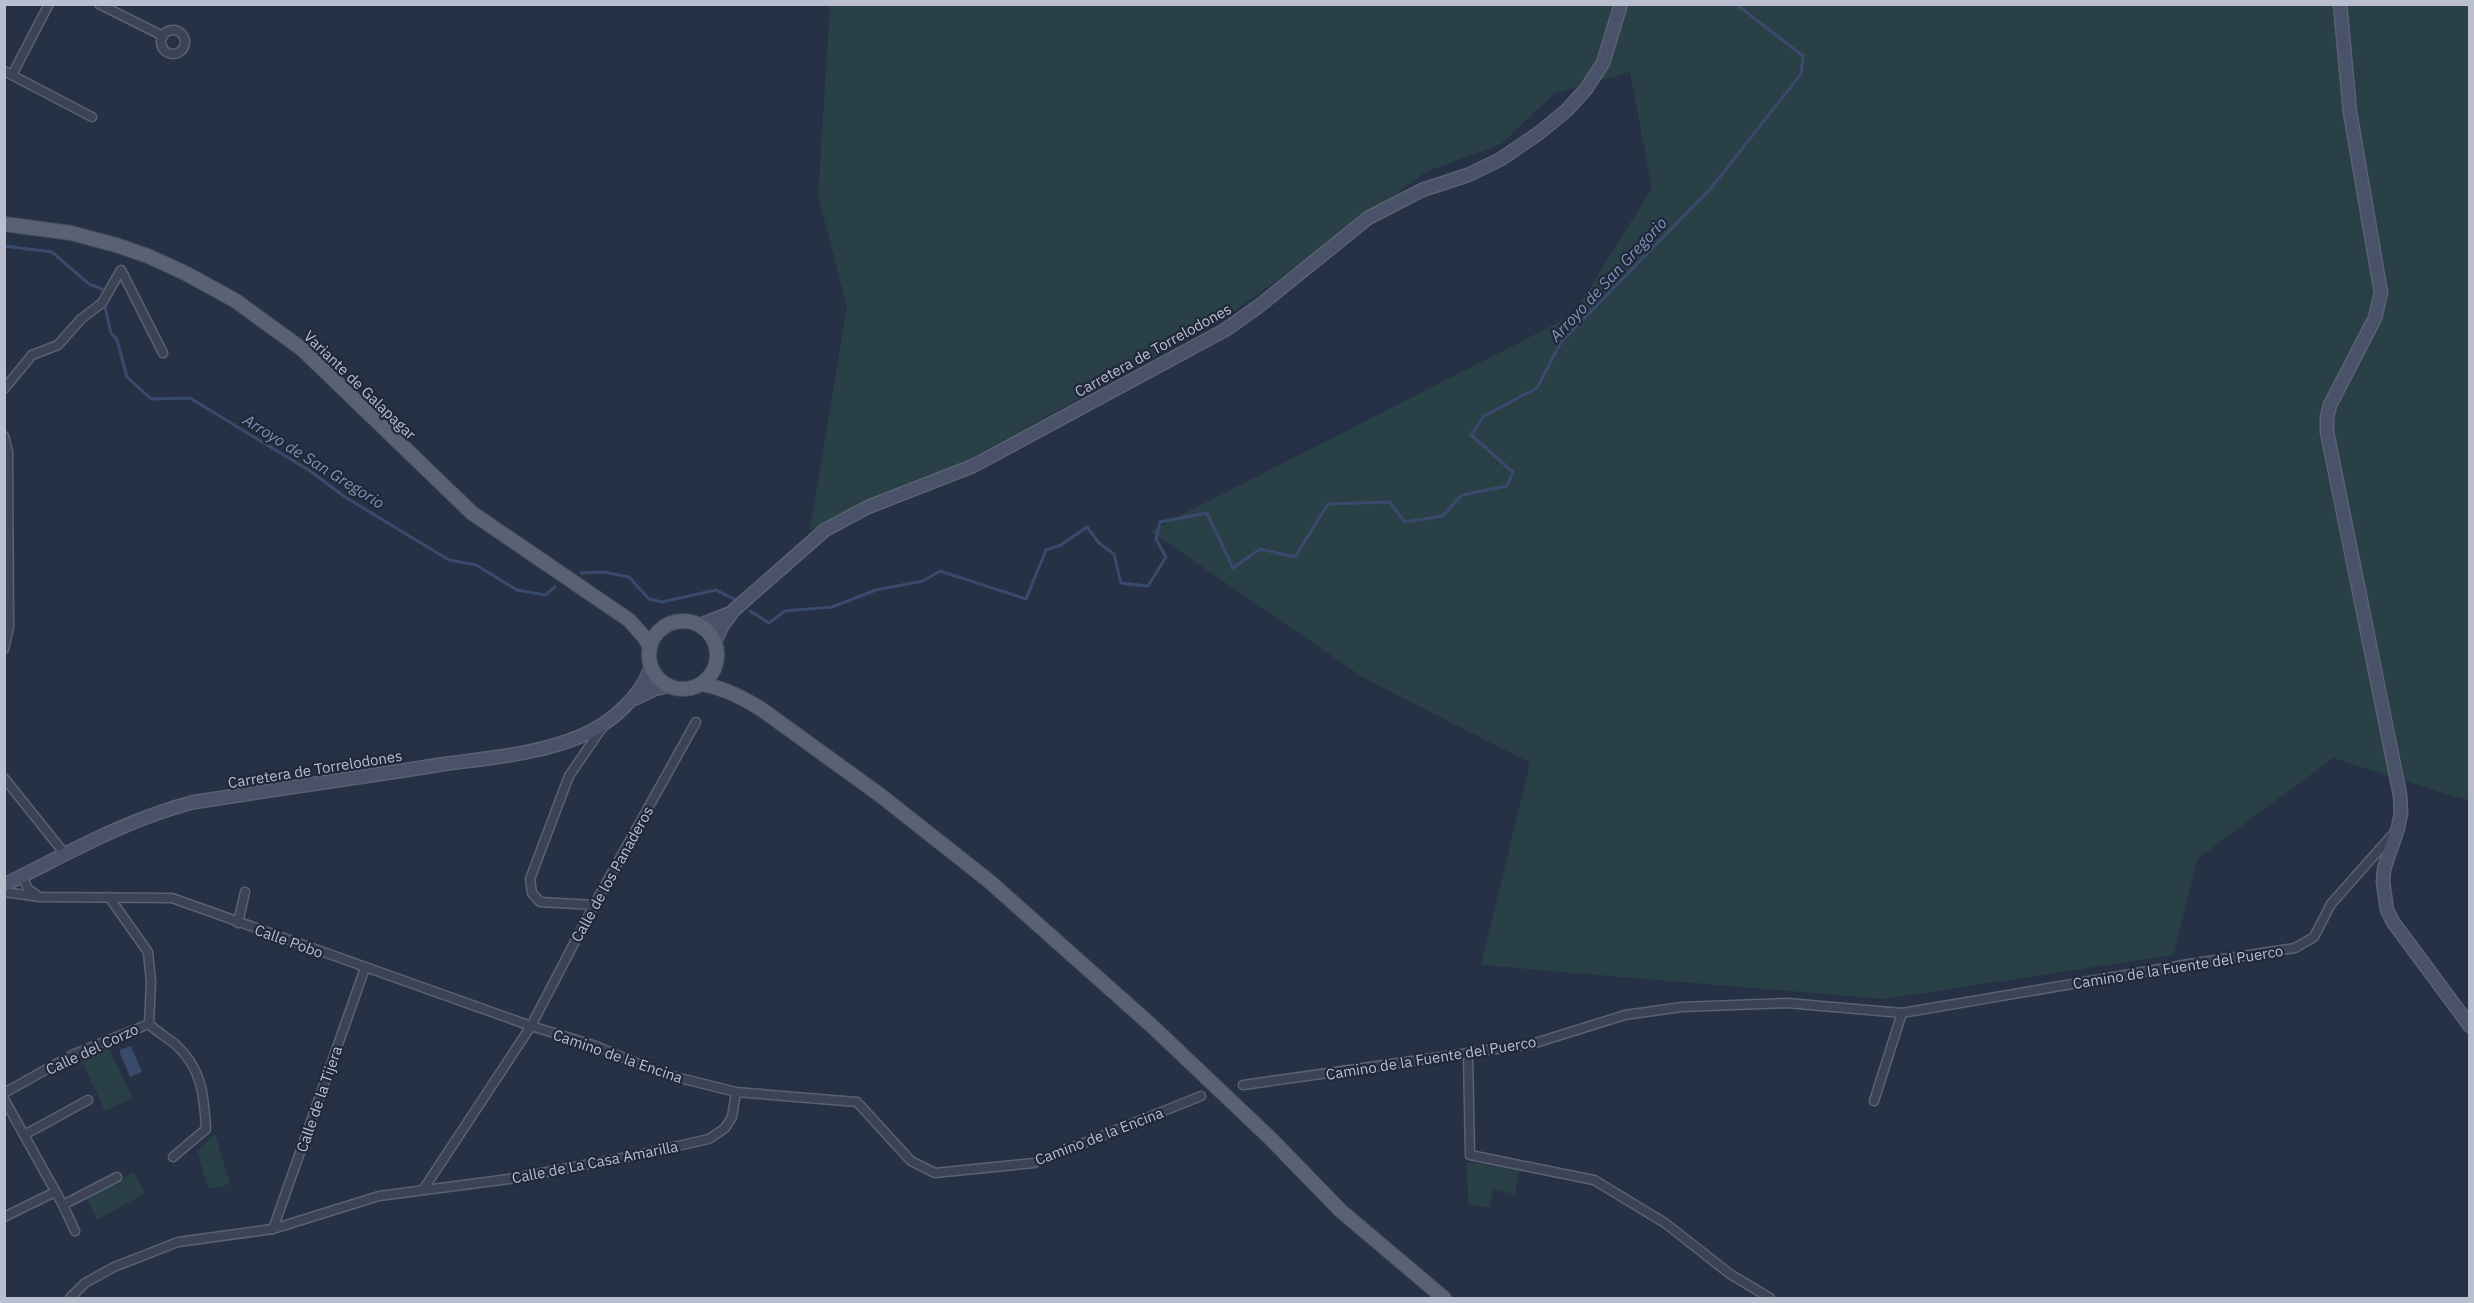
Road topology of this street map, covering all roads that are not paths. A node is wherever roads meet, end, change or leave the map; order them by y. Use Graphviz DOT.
graph roads {
  1 [pos="49,4"];
  2 [pos="99,4"];
  3 [pos="1622,4"];
  4 [pos="2340,4"];
  5 [pos="163,36"];
  6 [pos="8,73"];
  7 [pos="92,117"];
  8 [pos="4,224"];
  9 [pos="163,353"];
  10 [pos="4,388"];
  11 [pos="4,436"];
  12 [pos="734,610"];
  13 [pos="629,620"];
  14 [pos="700,625"];
  15 [pos="662,628"];
  16 [pos="715,642"];
  17 [pos="650,647"];
  18 [pos="4,649"];
  19 [pos="716,664"];
  20 [pos="651,667"];
  21 [pos="702,684"];
  22 [pos="668,686"];
  23 [pos="744,698"];
  24 [pos="632,700"];
  25 [pos="608,720"];
  26 [pos="696,722"];
  27 [pos="4,778"];
  28 [pos="2398,828"];
  29 [pos="65,854"];
  30 [pos="22,876"];
  31 [pos="4,885"];
  32 [pos="4,892"];
  33 [pos="245,892"];
  34 [pos="40,897"];
  35 [pos="109,897"];
  36 [pos="594,905"];
  37 [pos="238,923"];
  38 [pos="365,968"];
  39 [pos="1902,1013"];
  40 [pos="148,1024"];
  41 [pos="531,1026"];
  42 [pos="2469,1026"];
  43 [pos="1468,1054"];
  44 [pos="1243,1085"];
  45 [pos="736,1092"];
  46 [pos="4,1093"];
  47 [pos="1201,1096"];
  48 [pos="4,1099"];
  49 [pos="88,1100"];
  50 [pos="1874,1101"];
  51 [pos="24,1135"];
  52 [pos="173,1157"];
  53 [pos="117,1177"];
  54 [pos="423,1190"];
  55 [pos="55,1192"];
  56 [pos="63,1205"];
  57 [pos="4,1217"];
  58 [pos="273,1229"];
  59 [pos="75,1231"];
  60 [pos="70,1299"];
  61 [pos="1444,1299"];
  62 [pos="1770,1299"];
  1 -- 6 [label="street"];
  2 -- 5 [label="street"];
  3 -- 12 [label="main road, Carretera de Torrelodones"];
  4 -- 28 [label="main road"];
  6 -- 7 [label="street"];
  8 -- 13 [label="main road, Variante de Galapagar"];
  9 -- 10 [label="street"];
  11 -- 18 [label="street"];
  12 -- 14 [label="main road, Carretera de Torrelodones"];
  12 -- 16 [label="main road, Carretera de Torrelodones"];
  13 -- 15 [label="main road"];
  13 -- 17 [label="main road"];
  14 -- 15 [label="main road"];
  14 -- 16 [label="main road"];
  15 -- 17 [label="main road"];
  16 -- 19 [label="main road"];
  17 -- 20 [label="main road"];
  19 -- 21 [label="main road"];
  19 -- 23 [label="main road"];
  20 -- 22 [label="main road"];
  20 -- 24 [label="main road, Carretera de Torrelodones"];
  21 -- 22 [label="main road"];
  21 -- 23 [label="main road"];
  22 -- 24 [label="main road, Carretera de Torrelodones"];
  23 -- 61 [label="main road"];
  24 -- 25 [label="main road, Carretera de Torrelodones"];
  25 -- 29 [label="main road, Carretera de Torrelodones"];
  25 -- 36 [label="street"];
  26 -- 36 [label="street, Calle de los Panaderos"];
  27 -- 29 [label="street"];
  28 -- 39 [label="street, Camino de la Fuente del Puerco"];
  28 -- 42 [label="main road"];
  29 -- 30 [label="main road, Carretera de Torrelodones"];
  30 -- 31 [label="main road, Carretera de Torrelodones"];
  30 -- 34 [label="street"];
  32 -- 34 [label="street, Calle Pobo"];
  33 -- 37 [label="street"];
  34 -- 35 [label="street, Calle Pobo"];
  35 -- 37 [label="street, Calle Pobo"];
  35 -- 40 [label="street, Calle del Corzo"];
  36 -- 41 [label="street, Calle de los Panaderos"];
  37 -- 38 [label="street, Calle Pobo"];
  38 -- 41 [label="street, Calle Pobo"];
  38 -- 58 [label="street, Calle de la Tijera"];
  39 -- 43 [label="street, Camino de la Fuente del Puerco"];
  39 -- 50 [label="street"];
  40 -- 46 [label="street, Calle del Corzo"];
  40 -- 52 [label="street, Calle del Corzo"];
  41 -- 45 [label="street, Camino de la Encina"];
  41 -- 54 [label="street"];
  43 -- 44 [label="street, Camino de la Fuente del Puerco"];
  43 -- 62 [label="street"];
  45 -- 47 [label="street, Camino de la Encina"];
  45 -- 54 [label="street, Calle de La Casa Amarilla"];
  48 -- 51 [label="street"];
  49 -- 51 [label="street"];
  51 -- 55 [label="street"];
  53 -- 56 [label="street"];
  54 -- 58 [label="street, Calle de La Casa Amarilla"];
  55 -- 56 [label="street"];
  55 -- 57 [label="street"];
  56 -- 59 [label="street"];
  58 -- 60 [label="street, Calle de La Casa Amarilla"];
}
